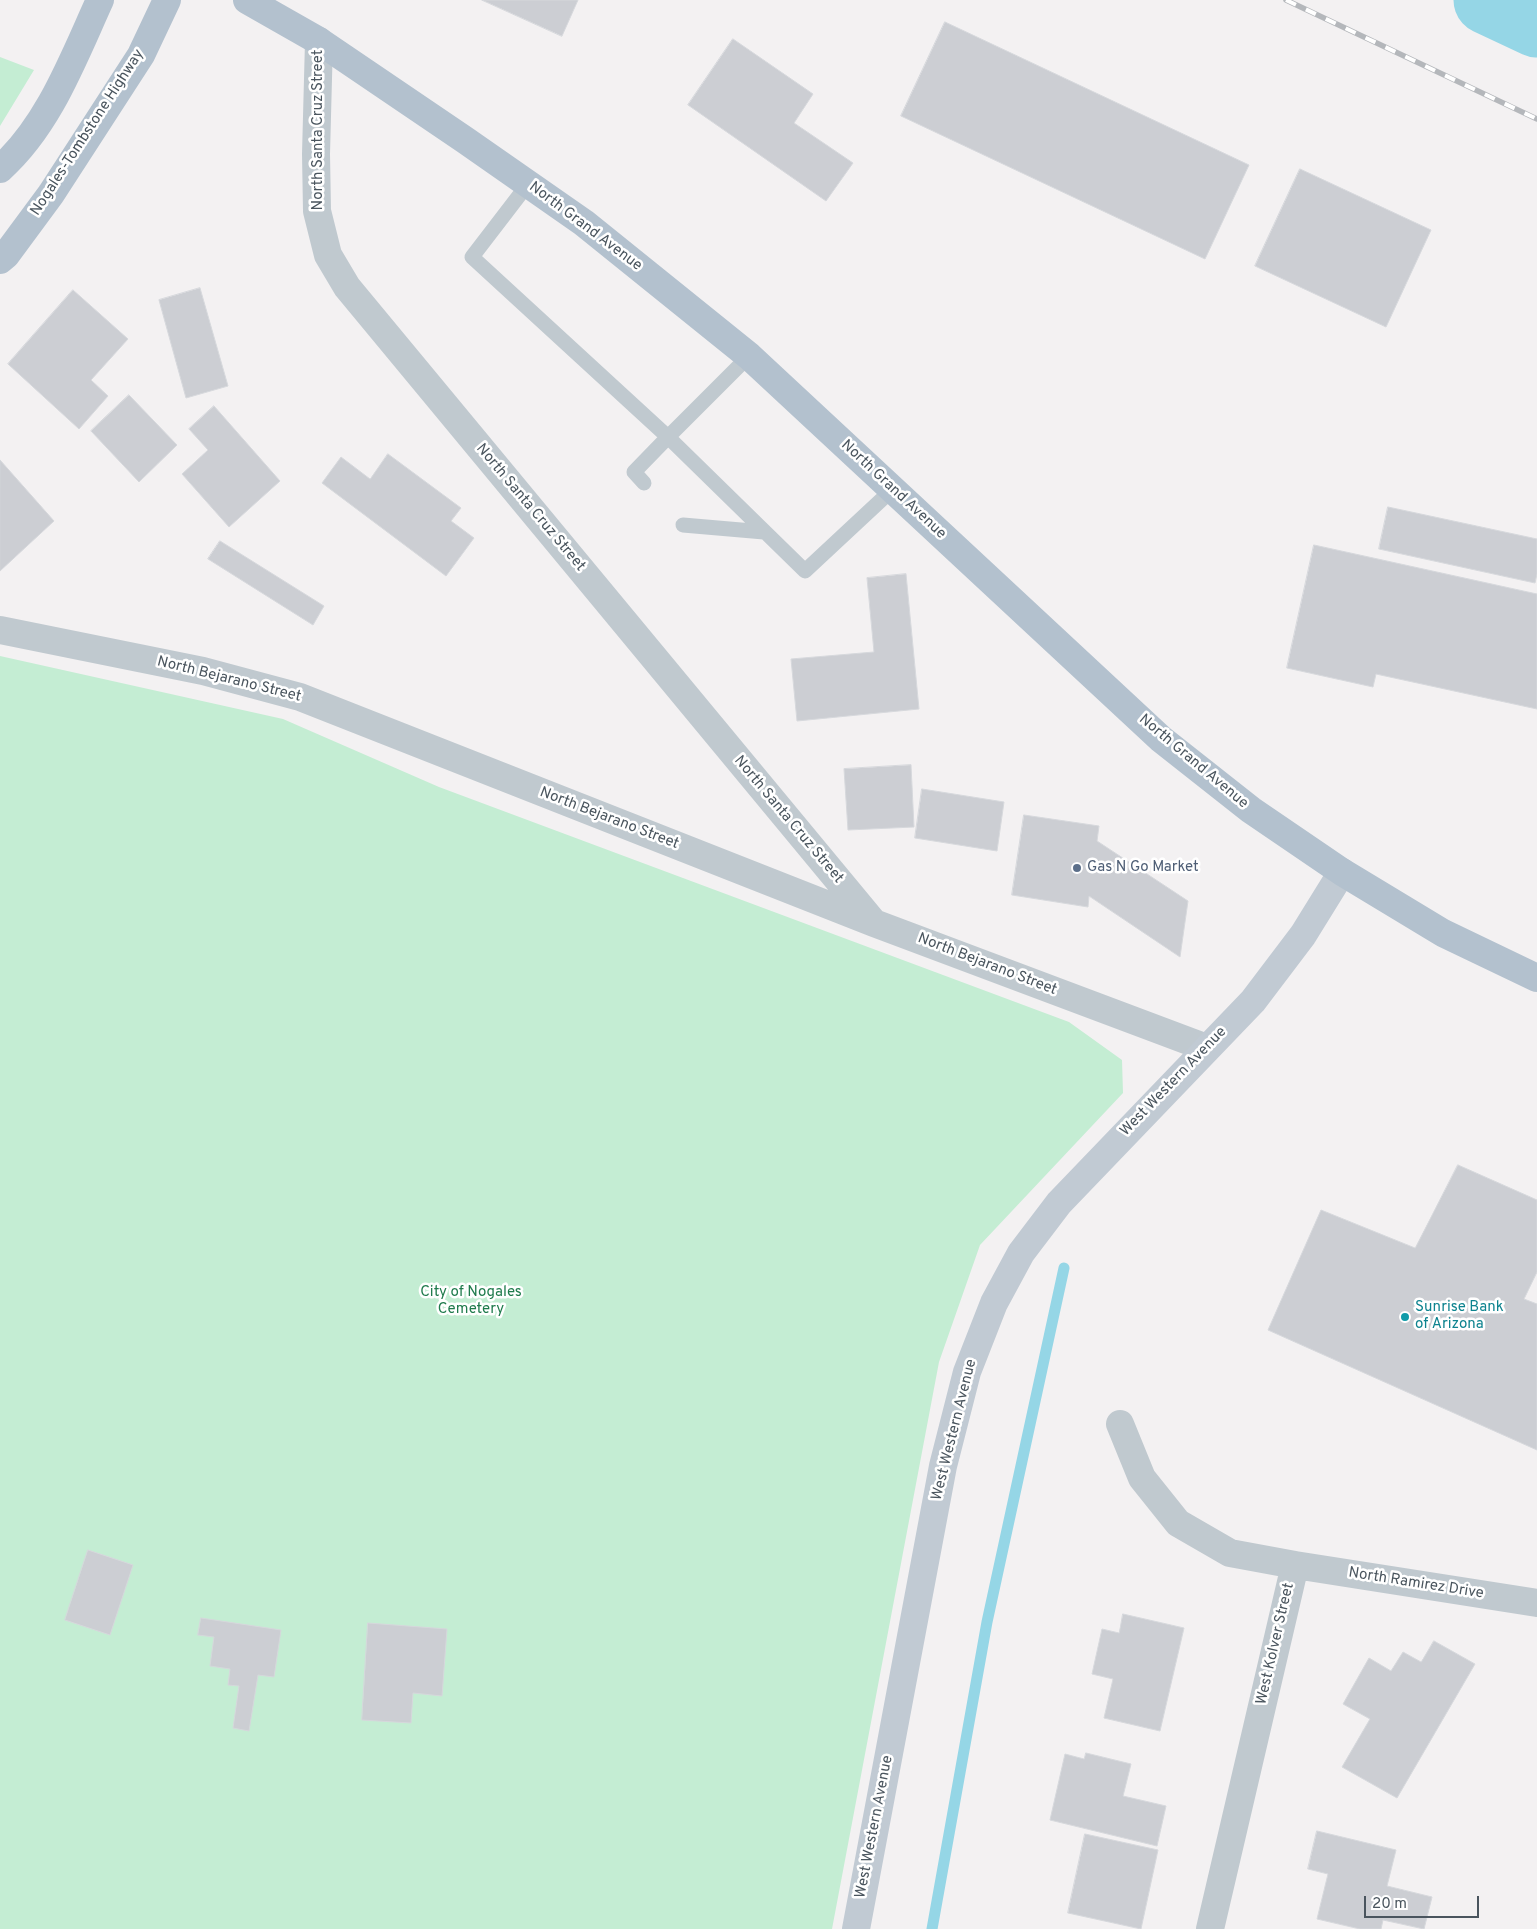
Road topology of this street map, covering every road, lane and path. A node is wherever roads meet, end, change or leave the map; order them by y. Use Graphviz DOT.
graph roads {
  1 [pos="100,0"];
  2 [pos="167,0"];
  3 [pos="247,0"];
  4 [pos="319,41"];
  5 [pos="8,162"];
  6 [pos="528,184"];
  7 [pos="0,260"];
  8 [pos="749,356"];
  9 [pos="668,437"];
  10 [pos="644,483"];
  11 [pos="893,490"];
  12 [pos="683,525"];
  13 [pos="764,532"];
  14 [pos="0,630"];
  15 [pos="1342,872"];
  16 [pos="874,923"];
  17 [pos="1537,978"];
  18 [pos="1207,1048"];
  19 [pos="1120,1424"];
  20 [pos="1295,1565"];
  21 [pos="1537,1603"];
  22 [pos="856,1929"];
  23 [pos="1210,1929"];
  1 -- 5 [label="main road"];
  2 -- 7 [label="main road, Nogales-Tombstone Highway"];
  3 -- 4 [label="main road, North Grand Avenue"];
  4 -- 6 [label="main road, North Grand Avenue"];
  4 -- 16 [label="street, North Santa Cruz Street"];
  6 -- 8 [label="main road, North Grand Avenue"];
  6 -- 9 [label="lane"];
  8 -- 9 [label="lane"];
  8 -- 11 [label="main road, North Grand Avenue"];
  9 -- 10 [label="lane"];
  9 -- 13 [label="lane"];
  11 -- 13 [label="lane"];
  11 -- 15 [label="main road, North Grand Avenue"];
  12 -- 13 [label="lane"];
  14 -- 16 [label="street, North Bejarano Street"];
  15 -- 17 [label="main road, North Grand Avenue"];
  15 -- 18 [label="street, West Western Avenue"];
  16 -- 18 [label="street, North Bejarano Street"];
  18 -- 22 [label="street, West Western Avenue"];
  19 -- 20 [label="street, West Kolver Street"];
  20 -- 21 [label="street, North Ramirez Drive"];
  20 -- 23 [label="street, West Kolver Street"];
}
